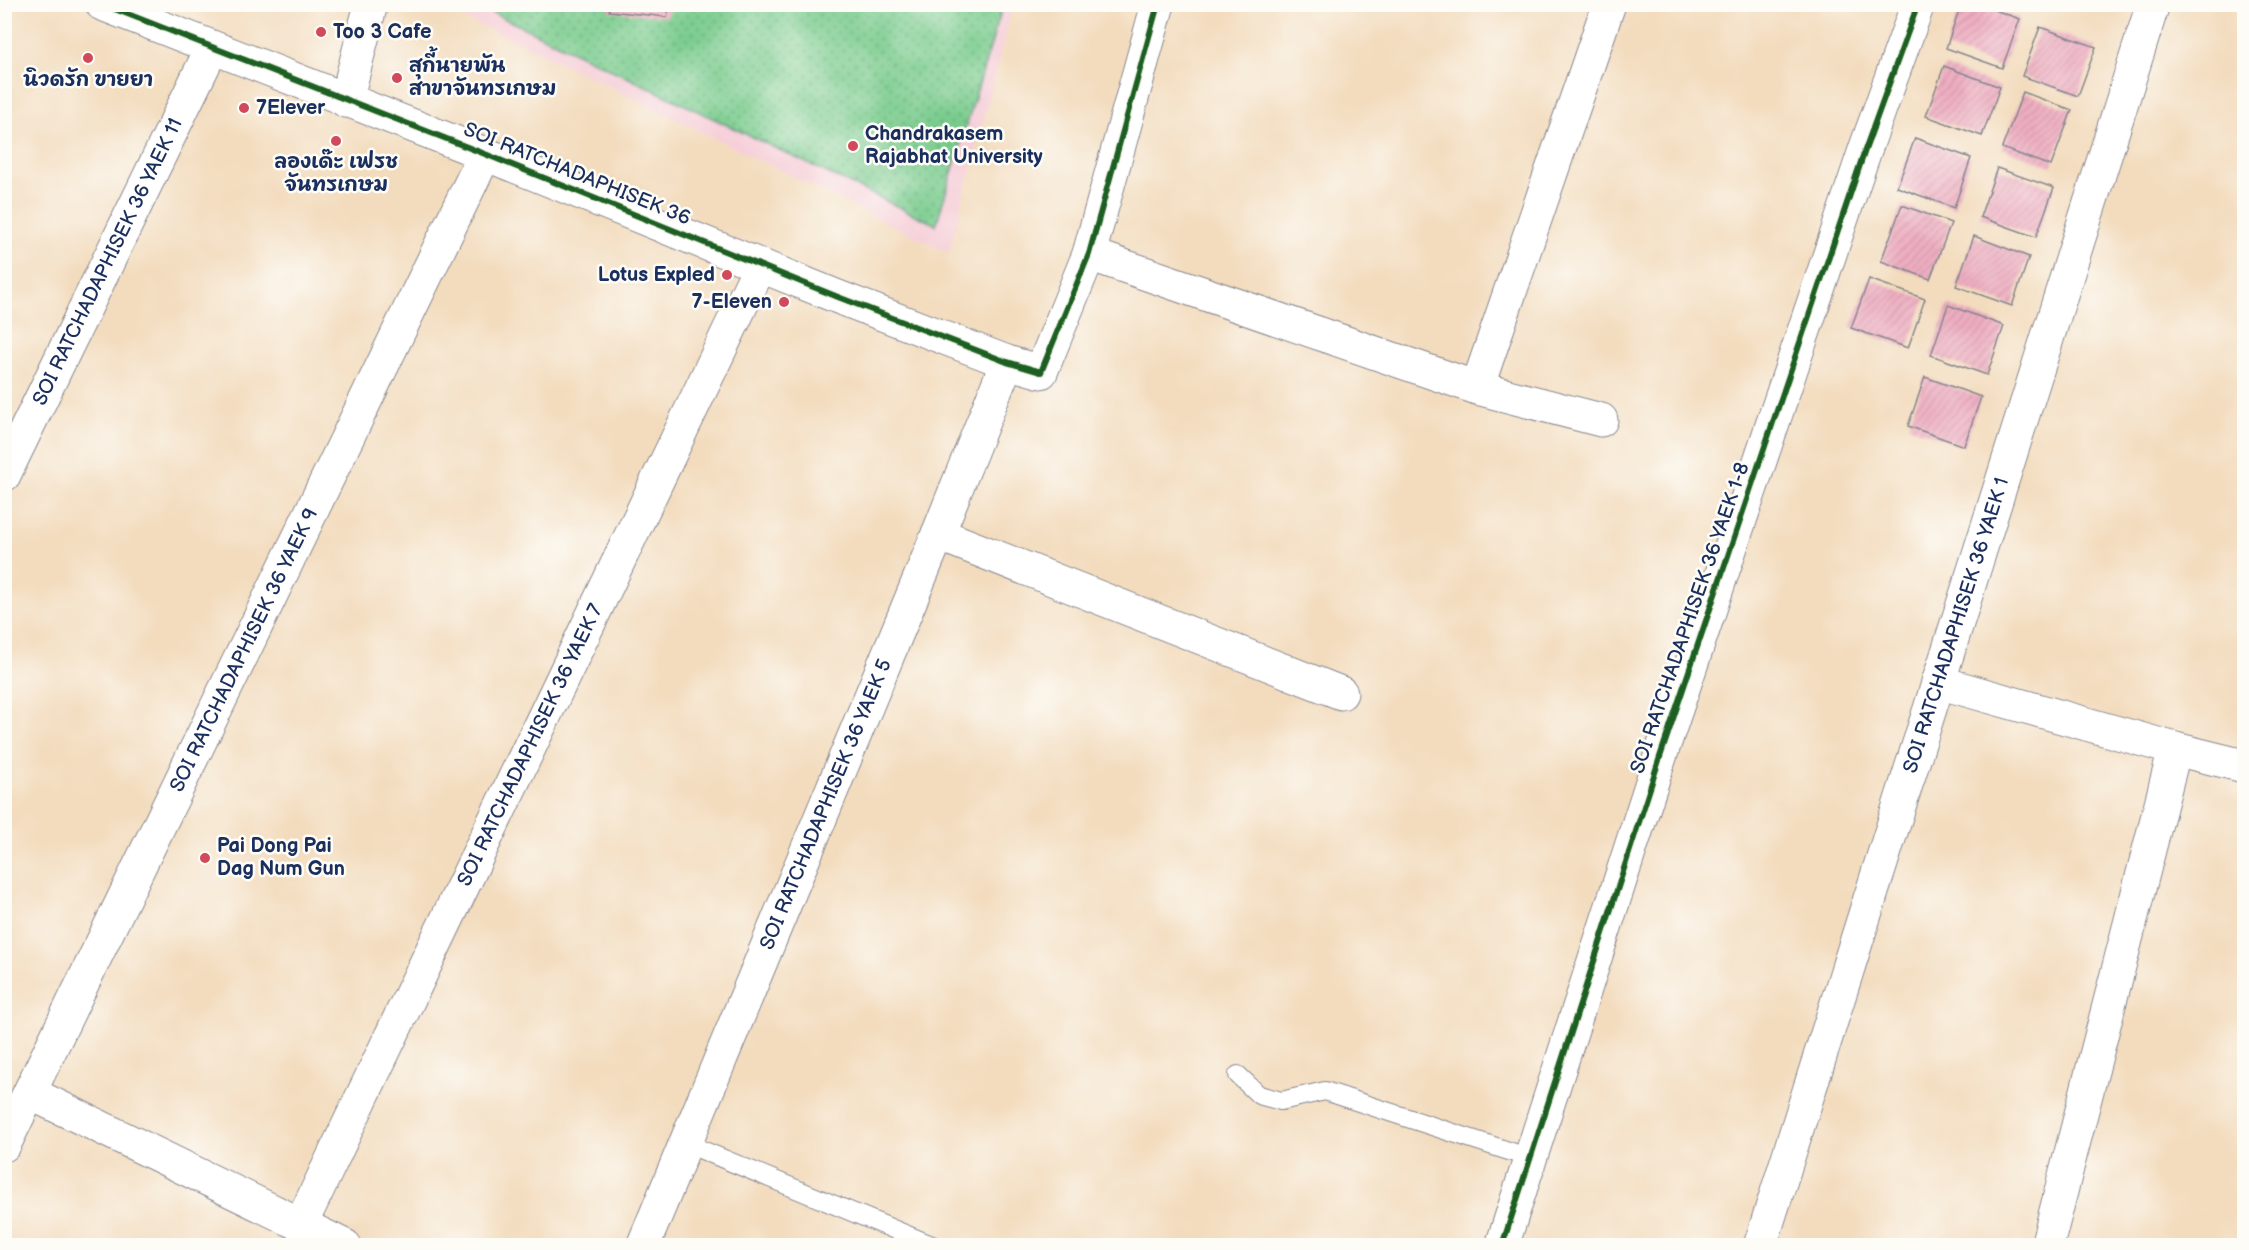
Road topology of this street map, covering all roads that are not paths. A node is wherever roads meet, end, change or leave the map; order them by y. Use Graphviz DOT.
graph roads {
  1 [pos="102,4"];
  2 [pos="371,4"];
  3 [pos="1158,4"];
  4 [pos="1609,4"];
  5 [pos="1918,4"];
  6 [pos="2146,7"];
  7 [pos="212,48"];
  8 [pos="346,101"];
  9 [pos="485,154"];
  10 [pos="1089,254"];
  11 [pos="760,266"];
  12 [pos="1008,362"];
  13 [pos="1477,388"];
  14 [pos="1601,420"];
  15 [pos="4,475"];
  16 [pos="939,534"];
  17 [pos="1938,682"];
  18 [pos="1341,693"];
  19 [pos="2175,749"];
  20 [pos="2244,766"];
  21 [pos="1238,1076"];
  22 [pos="30,1093"];
  23 [pos="685,1143"];
  24 [pos="4,1145"];
  25 [pos="1530,1158"];
  26 [pos="301,1224"];
  27 [pos="345,1245"];
  28 [pos="643,1245"];
  29 [pos="934,1245"];
  30 [pos="1502,1245"];
  31 [pos="1760,1245"];
  32 [pos="2047,1245"];
  1 -- 7 [label="street, SOI RATCHADAPHISEK 36"];
  2 -- 8 [label="street"];
  3 -- 10 [label="street"];
  4 -- 13 [label="street"];
  5 -- 25 [label="street, SOI RATCHADAPHISEK 36 YAEK 1-8"];
  6 -- 17 [label="street, SOI RATCHADAPHISEK 36 YAEK 1"];
  7 -- 8 [label="street, SOI RATCHADAPHISEK 36"];
  7 -- 15 [label="street, SOI RATCHADAPHISEK 36 YAEK 11"];
  8 -- 9 [label="street, SOI RATCHADAPHISEK 36"];
  9 -- 11 [label="street, SOI RATCHADAPHISEK 36"];
  9 -- 22 [label="street, SOI RATCHADAPHISEK 36 YAEK 9"];
  10 -- 12 [label="street, SOI RATCHADAPHISEK 36"];
  10 -- 13 [label="street"];
  11 -- 12 [label="street, SOI RATCHADAPHISEK 36"];
  11 -- 26 [label="street, SOI RATCHADAPHISEK 36 YAEK 7"];
  12 -- 16 [label="street, SOI RATCHADAPHISEK 36 YAEK 5"];
  13 -- 14 [label="street"];
  16 -- 18 [label="street"];
  16 -- 23 [label="street, SOI RATCHADAPHISEK 36 YAEK 5"];
  17 -- 19 [label="street"];
  17 -- 31 [label="street, SOI RATCHADAPHISEK 36 YAEK 1"];
  19 -- 20 [label="street"];
  19 -- 32 [label="street"];
  21 -- 25 [label="lane"];
  22 -- 24 [label="street, SOI RATCHADAPHISEK 36 YAEK 9"];
  22 -- 26 [label="street"];
  23 -- 28 [label="street, SOI RATCHADAPHISEK 36 YAEK 5"];
  23 -- 29 [label="lane"];
  25 -- 30 [label="street, SOI RATCHADAPHISEK 36 YAEK 1-8"];
  26 -- 27 [label="street"];
}
